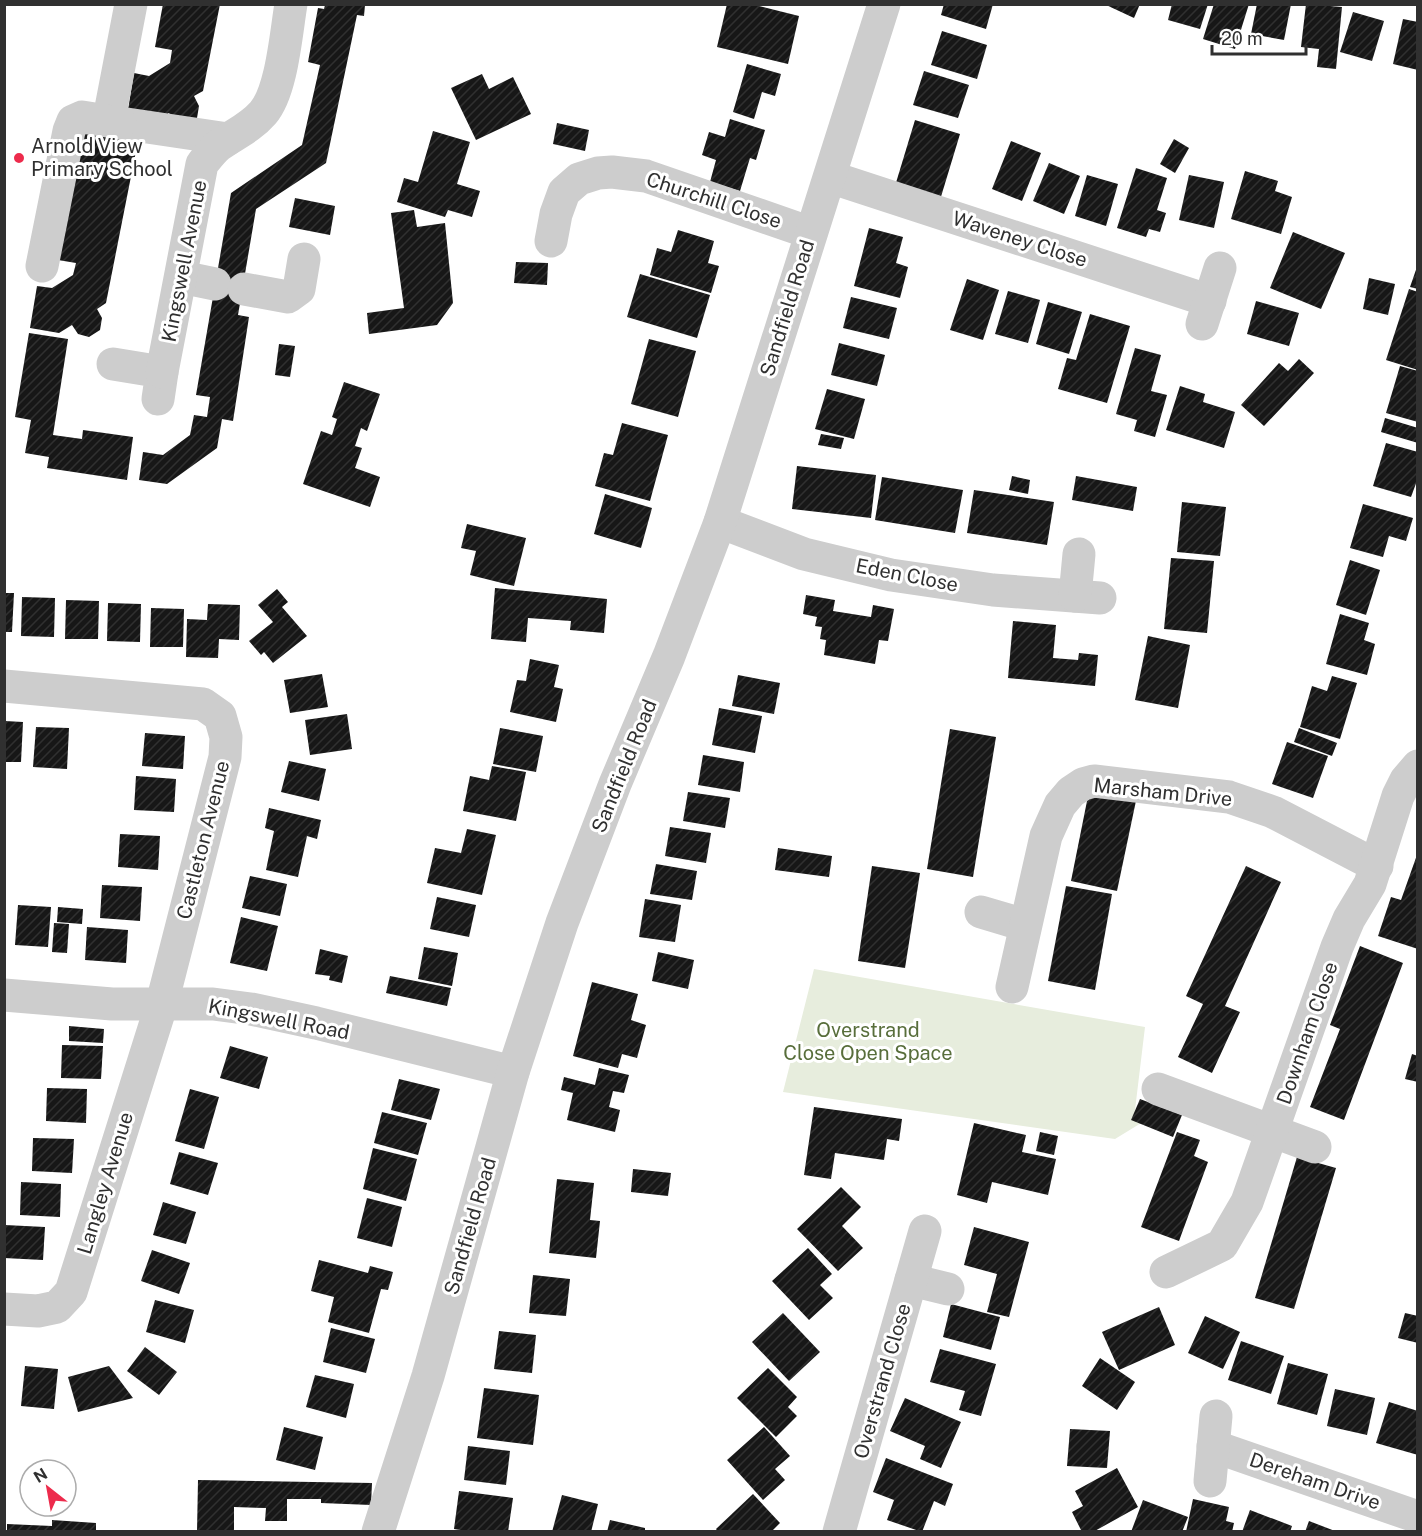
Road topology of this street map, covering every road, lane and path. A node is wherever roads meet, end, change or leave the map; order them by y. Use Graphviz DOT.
graph roads {
  1 [pos="131,4"];
  2 [pos="291,4"];
  3 [pos="884,4"];
  4 [pos="120,123"];
  5 [pos="228,139"];
  6 [pos="830,177"];
  7 [pos="811,233"];
  8 [pos="551,241"];
  9 [pos="304,259"];
  10 [pos="42,266"];
  11 [pos="1220,268"];
  12 [pos="181,277"];
  13 [pos="113,364"];
  14 [pos="720,522"];
  15 [pos="1079,554"];
  16 [pos="4,686"];
  17 [pos="1418,766"];
  18 [pos="1377,866"];
  19 [pos="981,912"];
  20 [pos="1025,925"];
  21 [pos="1012,987"];
  22 [pos="4,995"];
  23 [pos="162,1003"];
  24 [pos="513,1072"];
  25 [pos="1158,1089"];
  26 [pos="1268,1145"];
  27 [pos="1315,1147"];
  28 [pos="925,1231"];
  29 [pos="1166,1272"];
  30 [pos="911,1280"];
  31 [pos="948,1289"];
  32 [pos="4,1309"];
  33 [pos="1210,1481"];
  34 [pos="1418,1517"];
  35 [pos="378,1532"];
  36 [pos="839,1532"];
  1 -- 4 [label="street"];
  2 -- 5 [label="street, Kingswell Avenue"];
  3 -- 6 [label="street, Sandfield Road"];
  4 -- 5 [label="street"];
  4 -- 10 [label="street"];
  5 -- 12 [label="street, Kingswell Avenue"];
  6 -- 7 [label="street, Sandfield Road"];
  6 -- 11 [label="street, Waveney Close"];
  7 -- 8 [label="street, Churchill Close"];
  7 -- 14 [label="street, Sandfield Road"];
  9 -- 12 [label="street"];
  12 -- 13 [label="street, Kingswell Avenue"];
  14 -- 15 [label="street, Eden Close"];
  14 -- 24 [label="street, Sandfield Road"];
  16 -- 23 [label="street, Castleton Avenue"];
  17 -- 18 [label="street, Downham Close"];
  18 -- 20 [label="street, Marsham Drive"];
  18 -- 26 [label="street, Downham Close"];
  19 -- 20 [label="street"];
  20 -- 21 [label="street, Marsham Drive"];
  22 -- 23 [label="street, Kingswell Road"];
  23 -- 24 [label="street, Kingswell Road"];
  23 -- 32 [label="street, Langley Avenue"];
  24 -- 35 [label="street, Sandfield Road"];
  25 -- 26 [label="street"];
  26 -- 27 [label="street"];
  26 -- 29 [label="street, Downham Close"];
  28 -- 30 [label="street, Overstrand Close"];
  30 -- 31 [label="street"];
  30 -- 36 [label="street, Overstrand Close"];
  33 -- 34 [label="street, Dereham Drive"];
}
